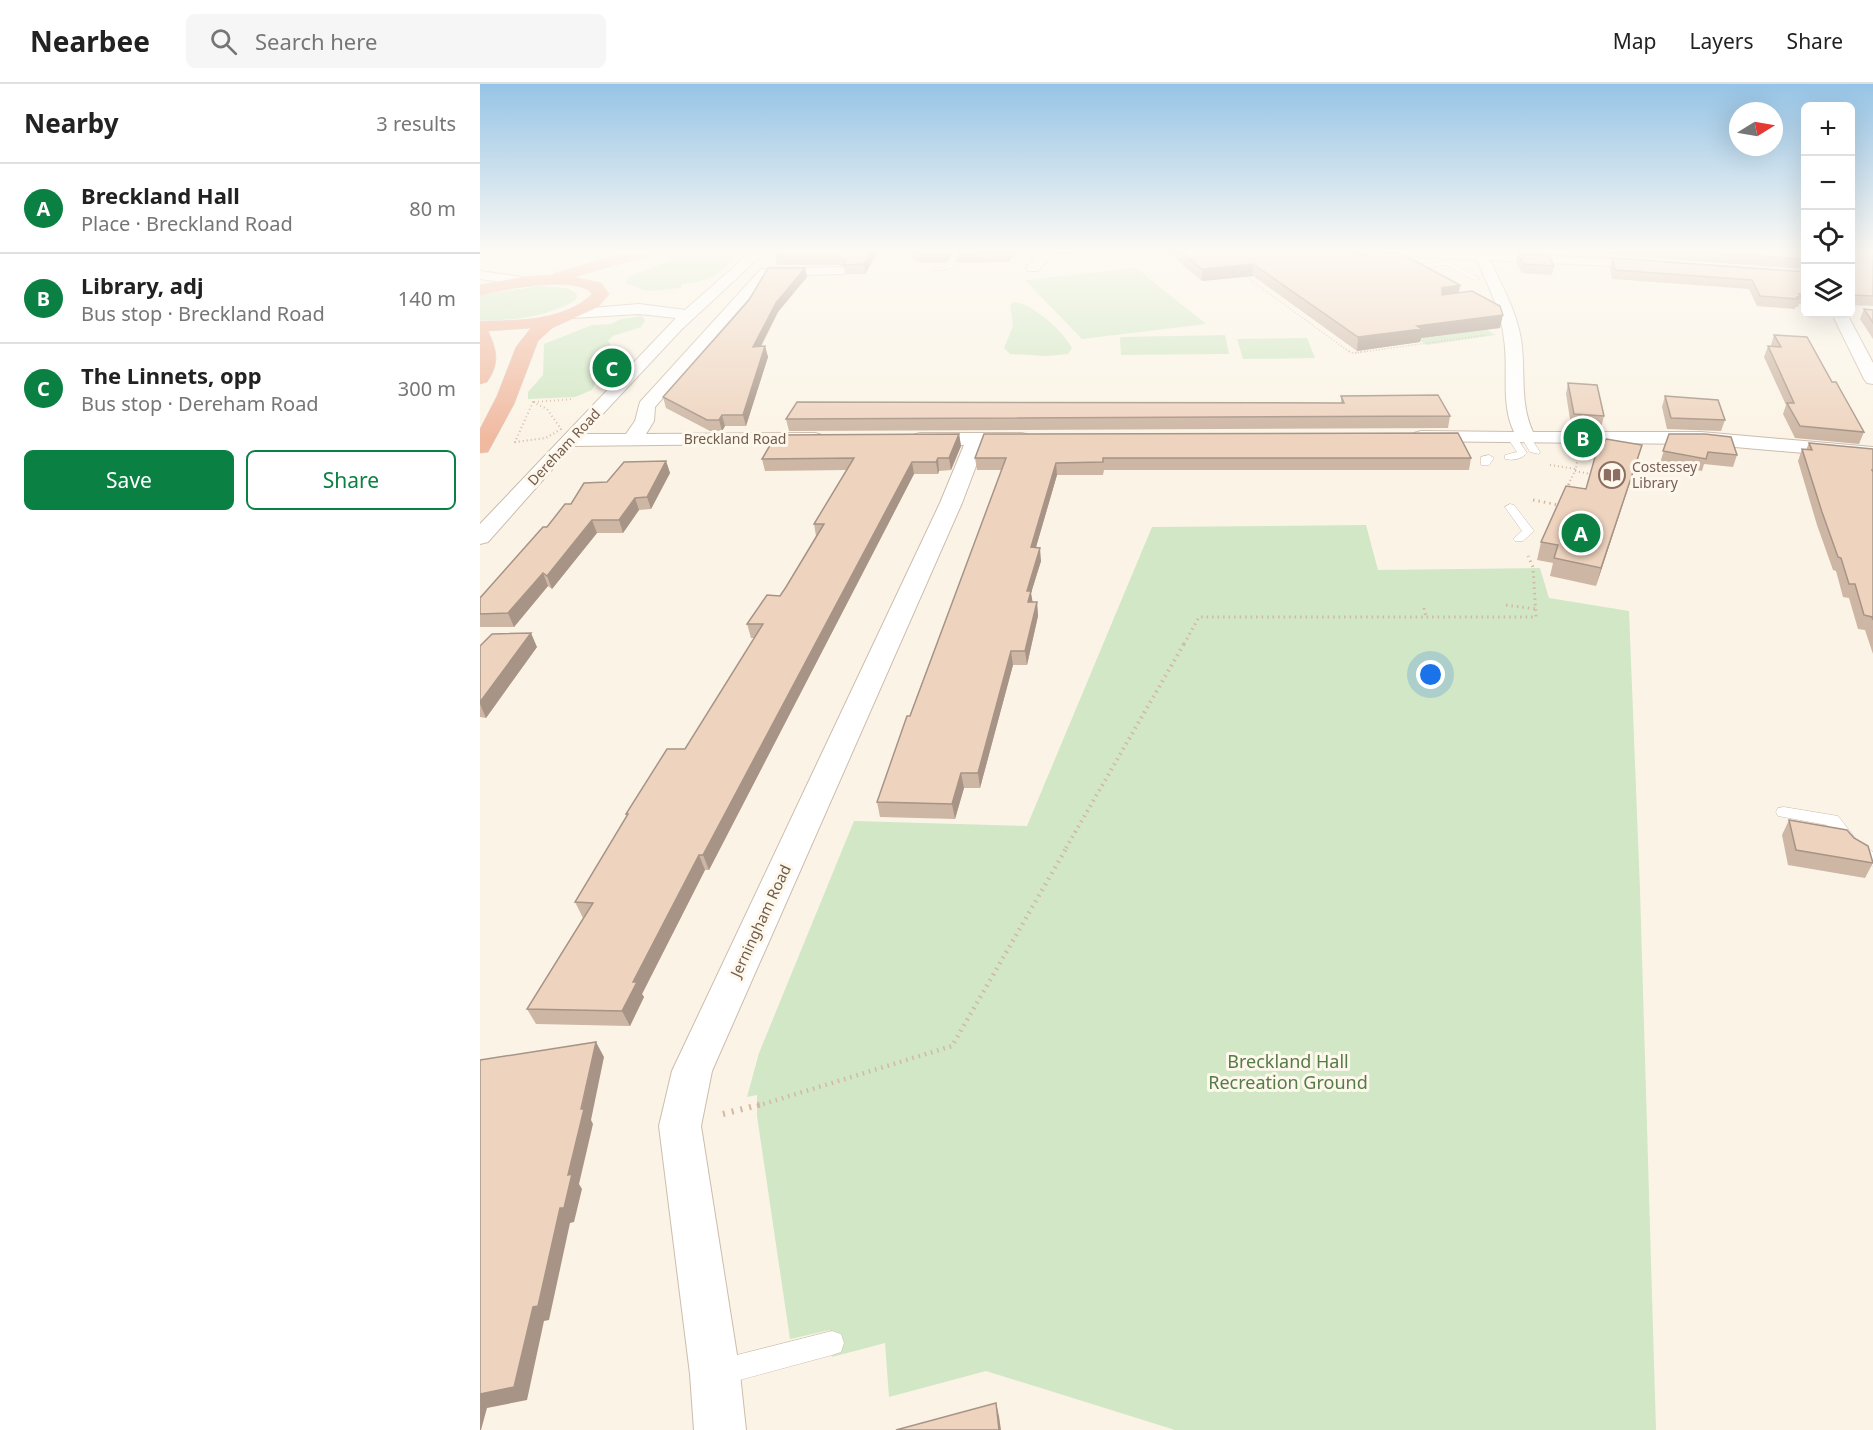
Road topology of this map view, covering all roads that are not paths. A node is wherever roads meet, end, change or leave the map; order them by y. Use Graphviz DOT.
graph roads {
  1 [pos="586,313"];
  2 [pos="671,313"];
  3 [pos="729,313"];
  4 [pos="1507,313"];
  5 [pos="569,314"];
  6 [pos="689,315"];
  7 [pos="1842,318"];
  8 [pos="480,326"];
  9 [pos="480,332"];
  10 [pos="1866,353"];
  11 [pos="480,378"];
  12 [pos="1873,379"];
  13 [pos="565,434"];
  14 [pos="1399,438"];
  15 [pos="835,439"];
  16 [pos="906,439"];
  17 [pos="976,439"];
  18 [pos="1036,439"];
  19 [pos="631,440"];
  20 [pos="1524,442"];
  21 [pos="480,447"];
  22 [pos="1873,453"];
  23 [pos="1509,457"];
  24 [pos="1510,507"];
  25 [pos="486,519"];
  26 [pos="480,537"];
  27 [pos="1519,539"];
  28 [pos="1784,812"];
  29 [pos="1873,860"];
  30 [pos="832,1343"];
  31 [pos="715,1374"];
  32 [pos="720,1430"];
  1 -- 5 [label="street"];
  2 -- 6 [label="street"];
  3 -- 19 [label="street"];
  4 -- 20 [label="street"];
  5 -- 8 [label="highway"];
  5 -- 21 [label="highway"];
  6 -- 13 [label="street, Dereham Road"];
  7 -- 10 [label="street"];
  9 -- 11 [label="highway"];
  10 -- 12 [label="street"];
  13 -- 19 [label="street, Breckland Road"];
  13 -- 25 [label="street, Dereham Road"];
  14 -- 20 [label="street"];
  15 -- 19 [label="street, Breckland Road"];
  16 -- 17 [label="street"];
  17 -- 18 [label="street"];
  17 -- 31 [label="street, Jerningham Road"];
  20 -- 22 [label="street"];
  20 -- 23 [label="lane"];
  24 -- 27 [label="lane"];
  25 -- 26 [label="street, Dereham Road"];
  28 -- 29 [label="lane"];
  30 -- 31 [label="lane"];
  31 -- 32 [label="street, Jerningham Road"];
}
